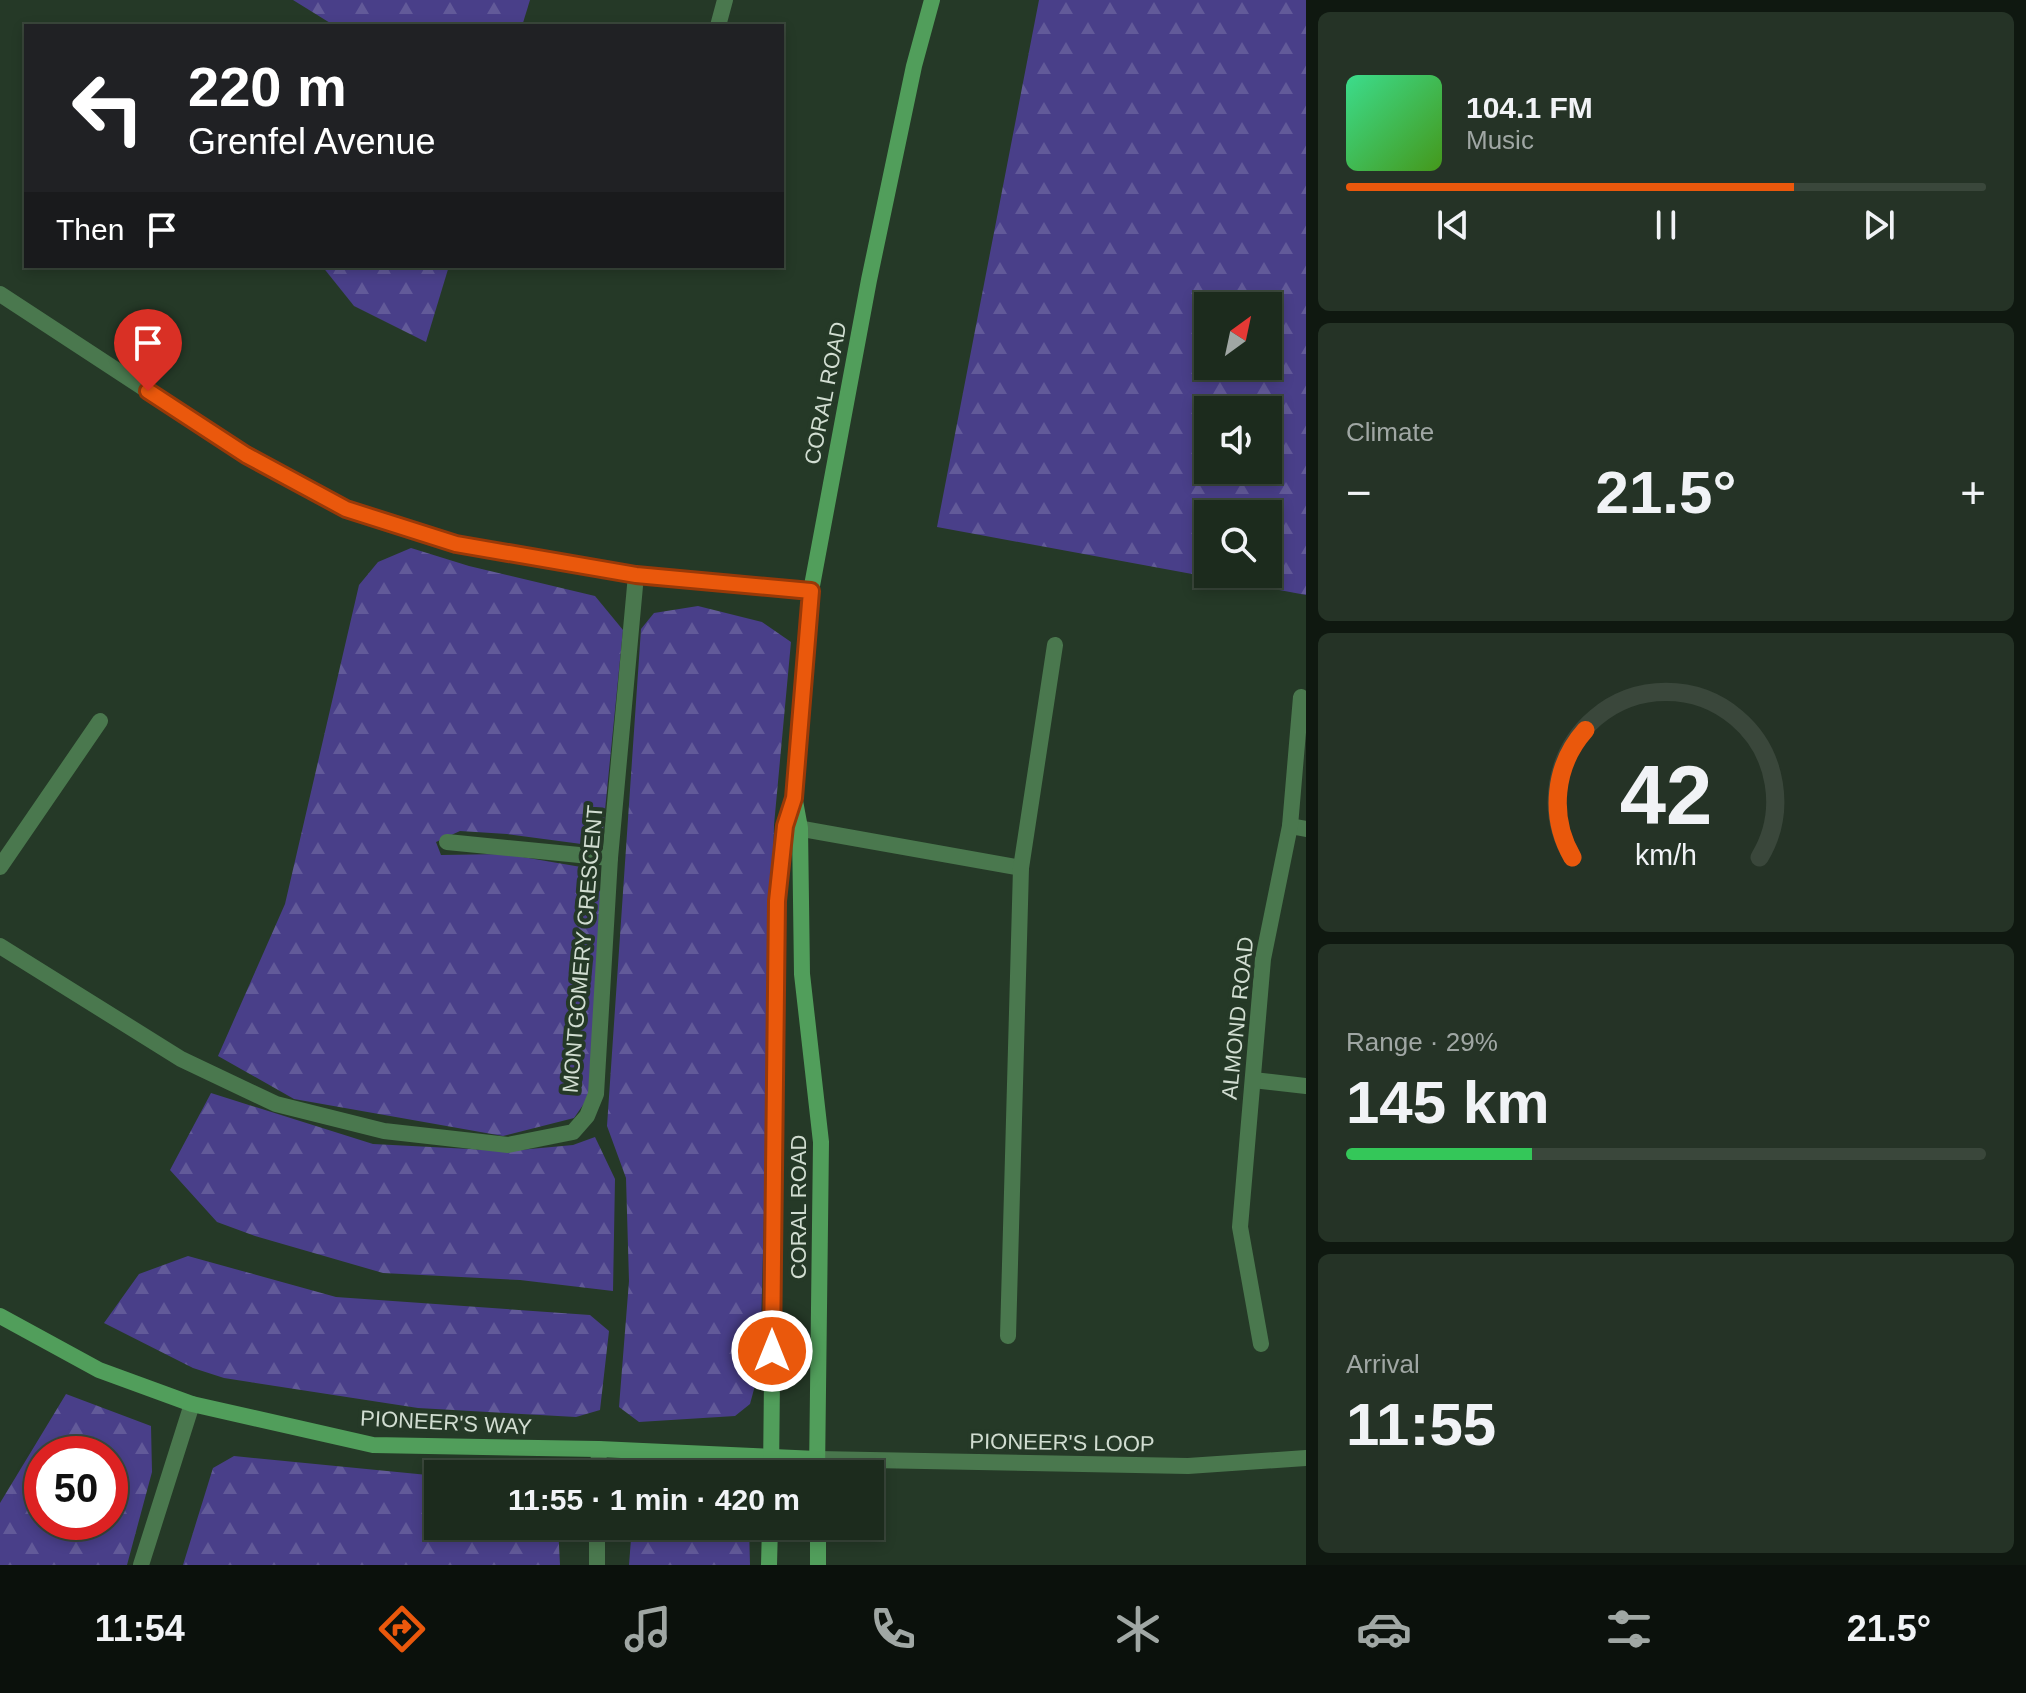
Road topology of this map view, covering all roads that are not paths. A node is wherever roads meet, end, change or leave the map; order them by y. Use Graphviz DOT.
graph roads {
  1 [pos="725,0"];
  2 [pos="932,0"];
  3 [pos="719,24"];
  4 [pos="0,294"];
  5 [pos="636,575"];
  6 [pos="811,591"];
  7 [pos="1055,645"];
  8 [pos="1301,697"];
  9 [pos="100,721"];
  10 [pos="792,827"];
  11 [pos="1298,828"];
  12 [pos="447,842"];
  13 [pos="610,858"];
  14 [pos="0,867"];
  15 [pos="1021,868"];
  16 [pos="0,946"];
  17 [pos="1253,1080"];
  18 [pos="1306,1086"];
  19 [pos="0,1316"];
  20 [pos="1008,1336"];
  21 [pos="1261,1344"];
  22 [pos="192,1404"];
  23 [pos="599,1449"];
  24 [pos="1306,1458"];
  25 [pos="599,1460"];
  26 [pos="710,1460"];
  27 [pos="771,1460"];
  28 [pos="817,1460"];
  29 [pos="884,1467"];
  30 [pos="597,1540"];
  31 [pos="770,1540"];
  32 [pos="818,1540"];
  33 [pos="141,1565"];
  34 [pos="597,1565"];
  35 [pos="769,1565"];
  36 [pos="818,1565"];
  1 -- 3 [label="street"];
  2 -- 6 [label="main road, CORAL ROAD"];
  4 -- 5 [label="street"];
  5 -- 6 [label="street"];
  5 -- 13 [label="street, MONTGOMERY CRESCENT"];
  6 -- 10 [label="main road, CORAL ROAD"];
  7 -- 15 [label="street"];
  8 -- 11 [label="street, ALMOND ROAD"];
  9 -- 14 [label="street"];
  10 -- 15 [label="street"];
  10 -- 27 [label="main road, CORAL ROAD"];
  10 -- 28 [label="main road, CORAL ROAD"];
  11 -- 17 [label="street, ALMOND ROAD"];
  12 -- 13 [label="street"];
  13 -- 16 [label="street, MONTGOMERY CRESCENT"];
  15 -- 20 [label="street"];
  17 -- 18 [label="street"];
  17 -- 21 [label="street, ALMOND ROAD"];
  19 -- 22 [label="main road, PIONEER'S WAY"];
  22 -- 23 [label="main road, PIONEER'S WAY"];
  22 -- 33 [label="street"];
  23 -- 25 [label="street"];
  23 -- 26 [label="main road, PIONEER'S WAY"];
  24 -- 29 [label="street, PIONEER'S LOOP"];
  30 -- 34 [label="street"];
  31 -- 35 [label="main road"];
  32 -- 36 [label="main road"];
}
